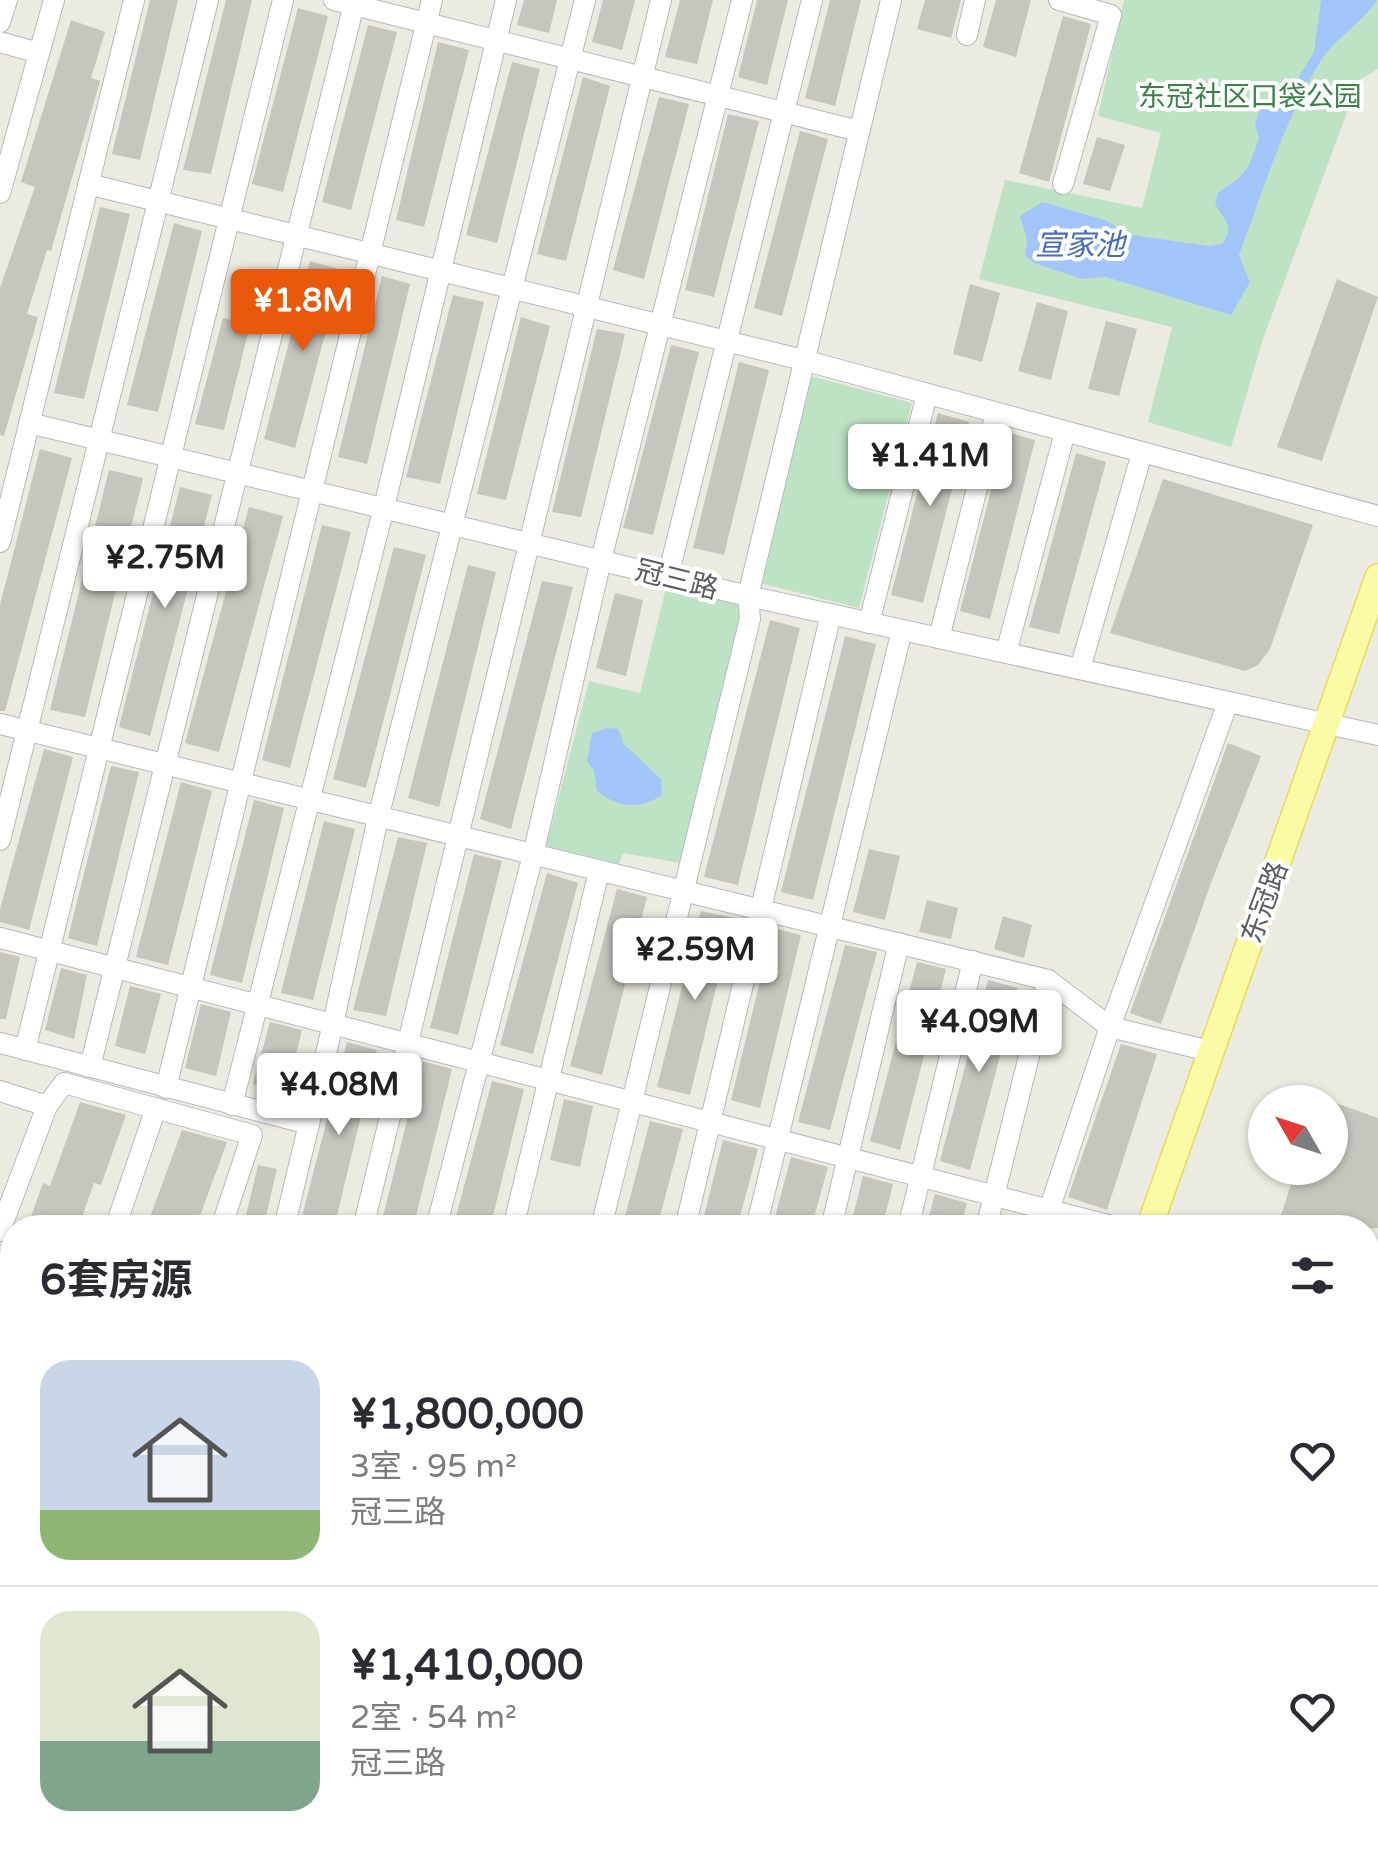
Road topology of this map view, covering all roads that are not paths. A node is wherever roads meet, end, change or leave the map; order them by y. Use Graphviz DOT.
graph roads {
  1 [pos="7,0"];
  2 [pos="54,0"];
  3 [pos="134,0"];
  4 [pos="208,0"];
  5 [pos="284,0"];
  6 [pos="506,0"];
  7 [pos="585,0"];
  8 [pos="662,0"];
  9 [pos="742,0"];
  10 [pos="812,0"];
  11 [pos="890,0"];
  12 [pos="976,0"];
  13 [pos="1060,0"];
  14 [pos="344,2"];
  15 [pos="430,10"];
  16 [pos="0,22"];
  17 [pos="967,35"];
  18 [pos="497,39"];
  19 [pos="0,42"];
  20 [pos="39,53"];
  21 [pos="570,57"];
  22 [pos="643,76"];
  23 [pos="719,95"];
  24 [pos="786,112"];
  25 [pos="859,131"];
  26 [pos="88,184"];
  27 [pos="1064,184"];
  28 [pos="0,193"];
  29 [pos="159,200"];
  30 [pos="230,217"];
  31 [pos="296,236"];
  32 [pos="370,254"];
  33 [pos="440,272"];
  34 [pos="511,288"];
  35 [pos="589,308"];
  36 [pos="662,325"];
  37 [pos="728,341"];
  38 [pos="803,360"];
  39 [pos="927,394"];
  40 [pos="996,413"];
  41 [pos="28,423"];
  42 [pos="1065,432"];
  43 [pos="100,439"];
  44 [pos="1142,453"];
  45 [pos="171,458"];
  46 [pos="236,474"];
  47 [pos="312,489"];
  48 [pos="384,507"];
  49 [pos="1378,516"];
  50 [pos="454,524"];
  51 [pos="0,542"];
  52 [pos="530,542"];
  53 [pos="600,560"];
  54 [pos="668,576"];
  55 [pos="1378,577"];
  56 [pos="748,596"];
  57 [pos="831,614"];
  58 [pos="869,622"];
  59 [pos="902,630"];
  60 [pos="939,638"];
  61 [pos="1006,653"];
  62 [pos="1080,669"];
  63 [pos="1228,702"];
  64 [pos="0,724"];
  65 [pos="1328,724"];
  66 [pos="27,732"];
  67 [pos="1378,735"];
  68 [pos="99,748"];
  69 [pos="164,762"];
  70 [pos="240,783"];
  71 [pos="309,802"];
  72 [pos="378,818"];
  73 [pos="457,837"];
  74 [pos="0,840"];
  75 [pos="533,855"];
  76 [pos="599,870"];
  77 [pos="683,890"];
  78 [pos="762,910"];
  79 [pos="830,926"];
  80 [pos="0,938"];
  81 [pos="899,943"];
  82 [pos="50,949"];
  83 [pos="973,961"];
  84 [pos="113,968"];
  85 [pos="1048,980"];
  86 [pos="189,987"];
  87 [pos="258,1004"];
  88 [pos="333,1024"];
  89 [pos="1110,1026"];
  90 [pos="0,1043"];
  91 [pos="407,1043"];
  92 [pos="25,1050"];
  93 [pos="1210,1051"];
  94 [pos="478,1062"];
  95 [pos="90,1067"];
  96 [pos="548,1080"];
  97 [pos="166,1088"];
  98 [pos="0,1091"];
  99 [pos="632,1101"];
  100 [pos="232,1105"];
  101 [pos="47,1106"];
  102 [pos="156,1108"];
  103 [pos="711,1122"];
  104 [pos="309,1124"];
  105 [pos="778,1140"];
  106 [pos="847,1158"];
  107 [pos="920,1177"];
  108 [pos="994,1196"];
  109 [pos="6,1215"];
  110 [pos="119,1215"];
  111 [pos="225,1215"];
  112 [pos="287,1215"];
  113 [pos="366,1215"];
  114 [pos="439,1215"];
  115 [pos="516,1215"];
  116 [pos="604,1215"];
  117 [pos="688,1215"];
  118 [pos="759,1215"];
  119 [pos="834,1215"];
  120 [pos="911,1215"];
  121 [pos="989,1215"];
  122 [pos="1036,1215"];
  123 [pos="1046,1215"];
  124 [pos="1154,1215"];
  1 -- 16 [label="street"];
  2 -- 20 [label="street"];
  3 -- 26 [label="street"];
  4 -- 29 [label="street"];
  5 -- 30 [label="street"];
  6 -- 18 [label="street"];
  7 -- 21 [label="street"];
  8 -- 22 [label="street"];
  9 -- 23 [label="street"];
  10 -- 24 [label="street"];
  11 -- 25 [label="street"];
  12 -- 17 [label="street"];
  13 -- 27 [label="street"];
  14 -- 15 [label="street"];
  14 -- 31 [label="street"];
  15 -- 18 [label="street"];
  15 -- 32 [label="street"];
  18 -- 21 [label="street"];
  18 -- 33 [label="street"];
  19 -- 20 [label="street"];
  20 -- 28 [label="street"];
  21 -- 22 [label="street"];
  21 -- 34 [label="street"];
  22 -- 23 [label="street"];
  22 -- 35 [label="street"];
  23 -- 24 [label="street"];
  23 -- 36 [label="street"];
  24 -- 25 [label="street"];
  24 -- 37 [label="street"];
  25 -- 38 [label="street"];
  26 -- 29 [label="street"];
  26 -- 41 [label="street"];
  29 -- 30 [label="street"];
  29 -- 43 [label="street"];
  30 -- 31 [label="street"];
  30 -- 45 [label="street"];
  31 -- 32 [label="street"];
  31 -- 46 [label="street"];
  32 -- 33 [label="street"];
  32 -- 47 [label="street"];
  33 -- 34 [label="street"];
  33 -- 48 [label="street"];
  34 -- 35 [label="street"];
  34 -- 50 [label="street"];
  35 -- 36 [label="street"];
  35 -- 52 [label="street"];
  36 -- 37 [label="street"];
  36 -- 53 [label="street"];
  37 -- 38 [label="street"];
  37 -- 54 [label="street"];
  38 -- 39 [label="street"];
  38 -- 56 [label="street"];
  39 -- 40 [label="street"];
  39 -- 58 [label="street"];
  40 -- 42 [label="street"];
  40 -- 60 [label="street"];
  41 -- 43 [label="street, 冠三路"];
  41 -- 51 [label="street"];
  42 -- 44 [label="street"];
  42 -- 61 [label="street"];
  43 -- 45 [label="street, 冠三路"];
  43 -- 66 [label="street"];
  44 -- 49 [label="street"];
  44 -- 62 [label="street"];
  45 -- 46 [label="street, 冠三路"];
  45 -- 68 [label="street"];
  46 -- 47 [label="street, 冠三路"];
  46 -- 69 [label="street"];
  47 -- 48 [label="street, 冠三路"];
  47 -- 70 [label="street"];
  48 -- 50 [label="street, 冠三路"];
  48 -- 71 [label="street"];
  50 -- 52 [label="street, 冠三路"];
  50 -- 72 [label="street"];
  52 -- 53 [label="street, 冠三路"];
  52 -- 73 [label="street"];
  53 -- 54 [label="street, 冠三路"];
  53 -- 75 [label="street"];
  54 -- 56 [label="street, 冠三路"];
  55 -- 65 [label="main road, 东冠路"];
  56 -- 57 [label="street, 冠三路"];
  56 -- 77 [label="street"];
  57 -- 58 [label="street, 冠三路"];
  57 -- 78 [label="street"];
  58 -- 59 [label="street, 冠三路"];
  59 -- 60 [label="street, 冠三路"];
  59 -- 79 [label="street"];
  60 -- 61 [label="street, 冠三路"];
  61 -- 62 [label="street, 冠三路"];
  62 -- 63 [label="street, 冠三路"];
  63 -- 65 [label="street, 冠三路"];
  63 -- 89 [label="street"];
  64 -- 66 [label="street"];
  65 -- 67 [label="street, 冠三路"];
  65 -- 93 [label="main road, 东冠路"];
  66 -- 68 [label="street"];
  66 -- 74 [label="street"];
  68 -- 69 [label="street"];
  68 -- 82 [label="street"];
  69 -- 70 [label="street"];
  69 -- 84 [label="street"];
  70 -- 71 [label="street"];
  70 -- 86 [label="street"];
  71 -- 72 [label="street"];
  71 -- 87 [label="street"];
  72 -- 73 [label="street"];
  72 -- 88 [label="street"];
  73 -- 75 [label="street"];
  73 -- 91 [label="street"];
  75 -- 76 [label="street"];
  75 -- 94 [label="street"];
  76 -- 77 [label="street"];
  76 -- 96 [label="street"];
  77 -- 78 [label="street"];
  77 -- 99 [label="street"];
  78 -- 79 [label="street"];
  78 -- 103 [label="street"];
  79 -- 81 [label="street"];
  79 -- 105 [label="street"];
  80 -- 82 [label="street"];
  81 -- 83 [label="street"];
  81 -- 106 [label="street"];
  82 -- 84 [label="street"];
  82 -- 92 [label="street"];
  83 -- 85 [label="street"];
  83 -- 107 [label="street"];
  84 -- 86 [label="street"];
  84 -- 95 [label="street"];
  85 -- 89 [label="street"];
  85 -- 108 [label="street"];
  86 -- 87 [label="street"];
  86 -- 97 [label="street"];
  87 -- 88 [label="street"];
  87 -- 100 [label="street"];
  88 -- 91 [label="street"];
  88 -- 104 [label="street"];
  89 -- 93 [label="street"];
  89 -- 123 [label="street"];
  90 -- 92 [label="street"];
  91 -- 94 [label="street"];
  91 -- 113 [label="street"];
  92 -- 95 [label="street"];
  93 -- 124 [label="main road, 东冠路"];
  94 -- 96 [label="street"];
  94 -- 114 [label="street"];
  95 -- 97 [label="street"];
  96 -- 99 [label="street"];
  96 -- 115 [label="street"];
  97 -- 100 [label="street"];
  98 -- 101 [label="street"];
  99 -- 103 [label="street"];
  99 -- 116 [label="street"];
  100 -- 104 [label="street"];
  101 -- 102 [label="street"];
  101 -- 109 [label="street"];
  102 -- 110 [label="street"];
  102 -- 111 [label="street"];
  103 -- 105 [label="street"];
  103 -- 117 [label="street"];
  104 -- 112 [label="street"];
  105 -- 106 [label="street"];
  105 -- 118 [label="street"];
  106 -- 107 [label="street"];
  106 -- 119 [label="street"];
  107 -- 108 [label="street"];
  107 -- 120 [label="street"];
  108 -- 121 [label="street"];
  108 -- 122 [label="street"];
}
